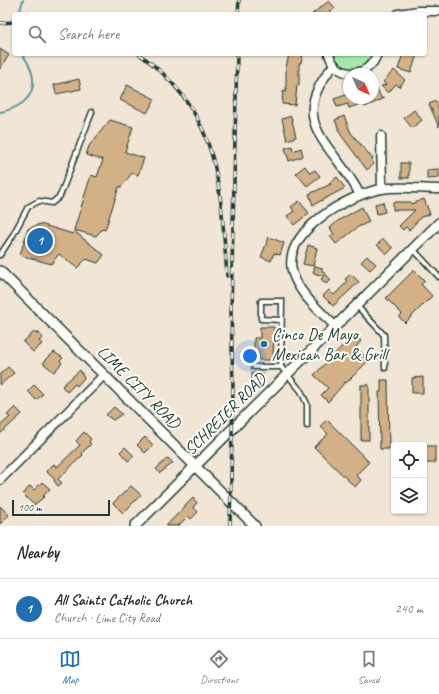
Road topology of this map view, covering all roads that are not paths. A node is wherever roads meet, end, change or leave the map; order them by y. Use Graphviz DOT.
graph roads {
  1 [pos="439,11"];
  2 [pos="411,12"];
  3 [pos="330,56"];
  4 [pos="376,56"];
  5 [pos="334,65"];
  6 [pos="92,112"];
  7 [pos="381,136"];
  8 [pos="382,189"];
  9 [pos="439,189"];
  10 [pos="360,195"];
  11 [pos="439,223"];
  12 [pos="413,249"];
  13 [pos="0,255"];
  14 [pos="0,271"];
  15 [pos="439,277"];
  16 [pos="356,305"];
  17 [pos="281,320"];
  18 [pos="335,326"];
  19 [pos="254,366"];
  20 [pos="280,367"];
  21 [pos="385,368"];
  22 [pos="104,375"];
  23 [pos="286,375"];
  24 [pos="307,426"];
  25 [pos="195,466"];
  26 [pos="0,480"];
  27 [pos="135,526"];
  28 [pos="255,526"];
  1 -- 2 [label="street"];
  3 -- 5 [label="street"];
  4 -- 5 [label="street"];
  5 -- 10 [label="street"];
  6 -- 13 [label="lane"];
  7 -- 8 [label="street"];
  8 -- 9 [label="street"];
  8 -- 10 [label="street"];
  10 -- 18 [label="street"];
  11 -- 12 [label="street, SCHREIER ROAD"];
  12 -- 15 [label="lane"];
  12 -- 16 [label="street, SCHREIER ROAD"];
  14 -- 22 [label="street, LIME CITY ROAD"];
  16 -- 18 [label="street, SCHREIER ROAD"];
  16 -- 21 [label="lane"];
  17 -- 17 [label="lane"];
  17 -- 20 [label="lane"];
  18 -- 23 [label="street, SCHREIER ROAD"];
  19 -- 20 [label="lane"];
  20 -- 23 [label="lane"];
  22 -- 25 [label="street, LIME CITY ROAD"];
  22 -- 26 [label="street"];
  23 -- 24 [label="lane"];
  23 -- 25 [label="street, SCHREIER ROAD"];
  25 -- 27 [label="street, SCHREIER ROAD"];
  25 -- 28 [label="street, LIME CITY ROAD"];
}
